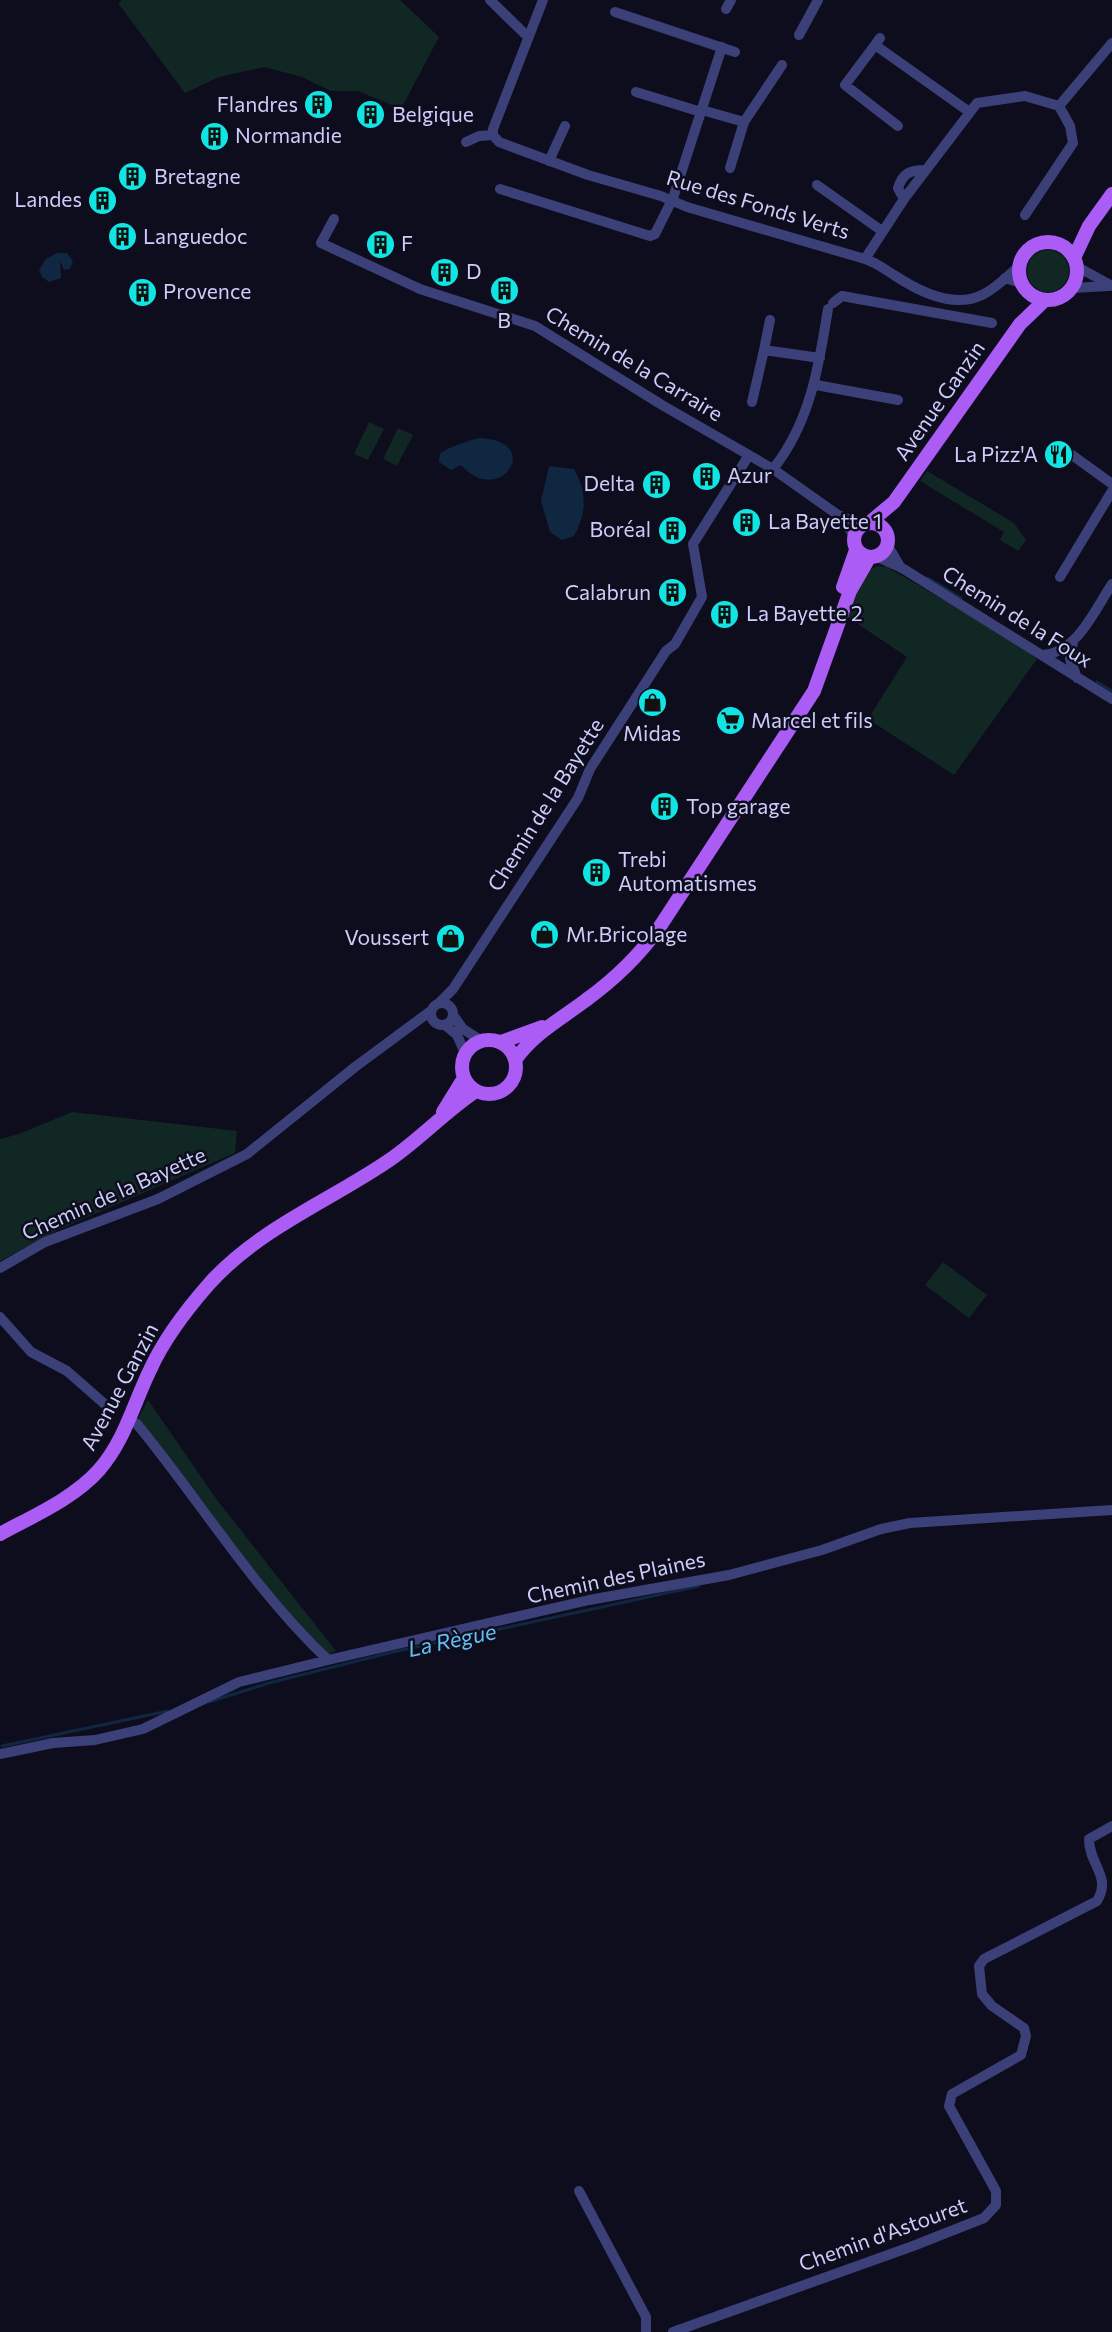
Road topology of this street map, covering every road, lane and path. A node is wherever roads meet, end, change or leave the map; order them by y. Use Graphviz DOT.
graph roads {
  1 [pos="490,0"];
  2 [pos="543,0"];
  3 [pos="818,0"];
  4 [pos="615,12"];
  5 [pos="799,35"];
  6 [pos="528,37"];
  7 [pos="1112,43"];
  8 [pos="722,47"];
  9 [pos="735,52"];
  10 [pos="782,65"];
  11 [pos="636,92"];
  12 [pos="1059,106"];
  13 [pos="702,111"];
  14 [pos="968,111"];
  15 [pos="744,122"];
  16 [pos="565,126"];
  17 [pos="898,126"];
  18 [pos="493,135"];
  19 [pos="466,142"];
  20 [pos="549,161"];
  21 [pos="730,168"];
  22 [pos="817,185"];
  23 [pos="500,189"];
  24 [pos="1112,194"];
  25 [pos="672,201"];
  26 [pos="1025,215"];
  27 [pos="334,219"];
  28 [pos="1089,226"];
  29 [pos="882,231"];
  30 [pos="1059,244"];
  31 [pos="865,259"];
  32 [pos="1075,262"];
  33 [pos="1019,266"];
  34 [pos="1005,278"];
  35 [pos="1112,286"];
  36 [pos="1024,287"];
  37 [pos="1072,288"];
  38 [pos="951,300"];
  39 [pos="1045,300"];
  40 [pos="948,316"];
  41 [pos="770,320"];
  42 [pos="992,324"];
  43 [pos="1020,324"];
  44 [pos="764,350"];
  45 [pos="820,358"];
  46 [pos="816,385"];
  47 [pos="898,400"];
  48 [pos="752,402"];
  49 [pos="749,455"];
  50 [pos="1072,455"];
  51 [pos="773,469"];
  52 [pos="1112,484"];
  53 [pos="1112,491"];
  54 [pos="894,502"];
  55 [pos="862,528"];
  56 [pos="886,531"];
  57 [pos="888,546"];
  58 [pos="856,550"];
  59 [pos="873,557"];
  60 [pos="902,568"];
  61 [pos="1060,577"];
  62 [pos="1112,584"];
  63 [pos="1073,642"];
  64 [pos="1042,656"];
  65 [pos="1071,656"];
  66 [pos="1053,662"];
  67 [pos="1077,678"];
  68 [pos="1112,699"];
  69 [pos="770,757"];
  70 [pos="441,1011"];
  71 [pos="550,1024"];
  72 [pos="482,1041"];
  73 [pos="501,1042"];
  74 [pos="465,1053"];
  75 [pos="515,1060"];
  76 [pos="464,1078"];
  77 [pos="476,1091"];
  78 [pos="438,1120"];
  79 [pos="0,1268"];
  80 [pos="0,1317"];
  81 [pos="108,1407"];
  82 [pos="130,1420"];
  83 [pos="1112,1510"];
  84 [pos="0,1533"];
  85 [pos="328,1660"];
  86 [pos="0,1754"];
  87 [pos="1112,1827"];
  88 [pos="579,2191"];
  89 [pos="646,2332"];
  90 [pos="673,2332"];
  1 -- 6 [label="street"];
  2 -- 6 [label="street"];
  3 -- 5 [label="street"];
  4 -- 8 [label="street"];
  6 -- 18 [label="street"];
  7 -- 12 [label="street"];
  8 -- 9 [label="street"];
  8 -- 13 [label="street"];
  10 -- 15 [label="street"];
  11 -- 13 [label="street"];
  12 -- 14 [label="street"];
  12 -- 26 [label="street"];
  13 -- 15 [label="street"];
  13 -- 25 [label="street"];
  14 -- 17 [label="street"];
  14 -- 29 [label="street"];
  15 -- 21 [label="street"];
  16 -- 20 [label="street"];
  18 -- 19 [label="street"];
  18 -- 20 [label="street, Rue des Fonds Verts"];
  20 -- 25 [label="street, Rue des Fonds Verts"];
  22 -- 29 [label="street"];
  23 -- 25 [label="street"];
  24 -- 28 [label="main road"];
  25 -- 31 [label="street, Rue des Fonds Verts"];
  27 -- 49 [label="street, Chemin de la Carraire"];
  28 -- 30 [label="main road"];
  28 -- 32 [label="main road"];
  29 -- 31 [label="street"];
  30 -- 32 [label="main road"];
  30 -- 33 [label="main road"];
  31 -- 38 [label="street, Rue des Fonds Verts"];
  32 -- 35 [label="street"];
  32 -- 37 [label="main road"];
  33 -- 34 [label="street, Rue des Fonds Verts"];
  33 -- 36 [label="main road"];
  34 -- 36 [label="street"];
  34 -- 38 [label="street, Rue des Fonds Verts"];
  35 -- 37 [label="street"];
  36 -- 39 [label="main road"];
  36 -- 43 [label="main road, Avenue Ganzin"];
  37 -- 39 [label="main road"];
  38 -- 40 [label="street"];
  39 -- 43 [label="main road, Avenue Ganzin"];
  40 -- 42 [label="street"];
  40 -- 45 [label="street"];
  41 -- 44 [label="street"];
  43 -- 54 [label="main road, Avenue Ganzin"];
  44 -- 45 [label="street"];
  44 -- 48 [label="street"];
  45 -- 46 [label="street"];
  46 -- 47 [label="street"];
  46 -- 51 [label="street"];
  49 -- 51 [label="street, Chemin de la Carraire"];
  49 -- 70 [label="street, Chemin de la Bayette"];
  50 -- 52 [label="street"];
  51 -- 55 [label="street, Chemin de la Carraire"];
  53 -- 61 [label="street"];
  54 -- 55 [label="main road, Avenue Ganzin"];
  54 -- 56 [label="main road, Avenue Ganzin"];
  55 -- 56 [label="main road"];
  55 -- 58 [label="main road"];
  56 -- 57 [label="main road"];
  57 -- 59 [label="main road"];
  57 -- 60 [label="street, Chemin de la Foux"];
  58 -- 59 [label="main road"];
  58 -- 69 [label="main road"];
  59 -- 60 [label="street, Chemin de la Foux"];
  59 -- 69 [label="main road"];
  60 -- 64 [label="street, Chemin de la Foux"];
  62 -- 63 [label="street"];
  63 -- 64 [label="street"];
  63 -- 65 [label="street"];
  64 -- 66 [label="street, Chemin de la Foux"];
  65 -- 66 [label="street"];
  65 -- 67 [label="street"];
  66 -- 67 [label="street, Chemin de la Foux"];
  67 -- 68 [label="street, Chemin de la Foux"];
  69 -- 71 [label="main road"];
  70 -- 72 [label="street"];
  70 -- 74 [label="street"];
  70 -- 79 [label="street, Chemin de la Bayette"];
  71 -- 73 [label="main road"];
  71 -- 75 [label="main road"];
  72 -- 73 [label="main road"];
  72 -- 74 [label="main road"];
  73 -- 75 [label="main road"];
  74 -- 76 [label="main road"];
  75 -- 77 [label="main road"];
  76 -- 77 [label="main road"];
  76 -- 78 [label="main road, Avenue Ganzin"];
  77 -- 78 [label="main road, Avenue Ganzin"];
  78 -- 82 [label="main road, Avenue Ganzin"];
  80 -- 81 [label="street"];
  82 -- 84 [label="main road, Avenue Ganzin"];
  82 -- 85 [label="street"];
  83 -- 85 [label="street, Chemin des Plaines"];
  85 -- 86 [label="street, Chemin des Plaines"];
  87 -- 90 [label="street, Chemin d'Astouret"];
  88 -- 89 [label="street"];
}
